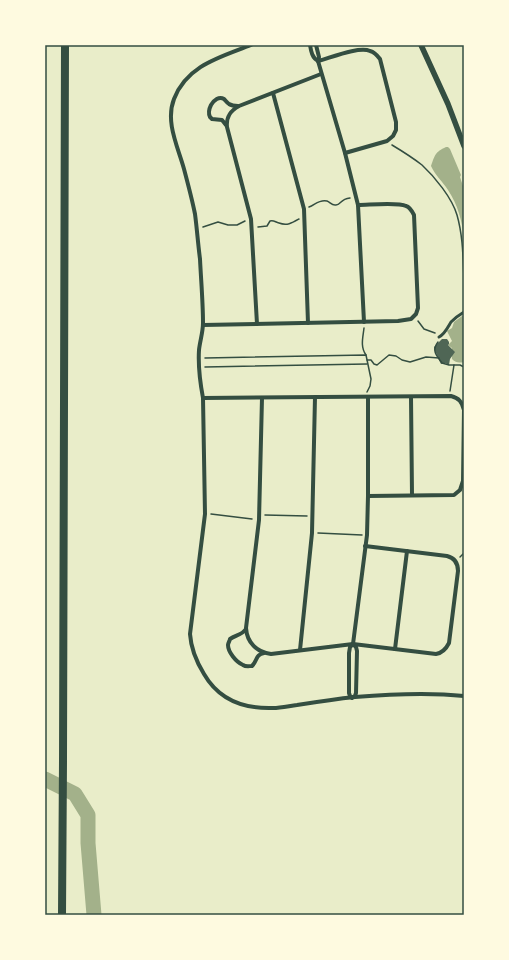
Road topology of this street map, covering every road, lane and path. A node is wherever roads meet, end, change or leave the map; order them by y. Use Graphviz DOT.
graph roads {
  1 [pos="65,45"];
  2 [pos="252,45"];
  3 [pos="310,45"];
  4 [pos="316,45"];
  5 [pos="421,45"];
  6 [pos="318,62"];
  7 [pos="321,74"];
  8 [pos="274,93"];
  9 [pos="239,106"];
  10 [pos="227,127"];
  11 [pos="387,141"];
  12 [pos="464,146"];
  13 [pos="345,152"];
  14 [pos="356,198"];
  15 [pos="358,205"];
  16 [pos="304,209"];
  17 [pos="304,216"];
  18 [pos="251,219"];
  19 [pos="197,227"];
  20 [pos="252,227"];
  21 [pos="464,279"];
  22 [pos="464,312"];
  23 [pos="411,319"];
  24 [pos="364,322"];
  25 [pos="308,323"];
  26 [pos="257,324"];
  27 [pos="203,325"];
  28 [pos="439,337"];
  29 [pos="366,355"];
  30 [pos="199,358"];
  31 [pos="439,358"];
  32 [pos="367,360"];
  33 [pos="367,364"];
  34 [pos="454,365"];
  35 [pos="199,367"];
  36 [pos="464,367"];
  37 [pos="451,396"];
  38 [pos="314,397"];
  39 [pos="368,397"];
  40 [pos="411,397"];
  41 [pos="203,398"];
  42 [pos="262,398"];
  43 [pos="412,495"];
  44 [pos="368,496"];
  45 [pos="205,514"];
  46 [pos="259,515"];
  47 [pos="312,517"];
  48 [pos="259,520"];
  49 [pos="312,533"];
  50 [pos="367,535"];
  51 [pos="365,546"];
  52 [pos="407,551"];
  53 [pos="246,628"];
  54 [pos="354,644"];
  55 [pos="395,649"];
  56 [pos="300,650"];
  57 [pos="265,653"];
  58 [pos="464,696"];
  59 [pos="352,698"];
  60 [pos="62,915"];
  1 -- 60 [label="highway"];
  2 -- 19 [label="street"];
  3 -- 6 [label="street"];
  4 -- 6 [label="street"];
  5 -- 12 [label="street"];
  6 -- 7 [label="street"];
  6 -- 11 [label="street"];
  7 -- 8 [label="street"];
  7 -- 13 [label="street"];
  8 -- 9 [label="street"];
  8 -- 16 [label="street"];
  9 -- 10 [label="street"];
  9 -- 10 [label="street"];
  10 -- 18 [label="street"];
  11 -- 13 [label="street"];
  11 -- 21 [label="path"];
  13 -- 14 [label="street"];
  14 -- 15 [label="street"];
  14 -- 16 [label="path"];
  15 -- 23 [label="street"];
  15 -- 24 [label="street"];
  16 -- 17 [label="street"];
  17 -- 20 [label="path"];
  17 -- 25 [label="street"];
  18 -- 19 [label="path"];
  18 -- 20 [label="street"];
  19 -- 27 [label="street"];
  20 -- 26 [label="street"];
  22 -- 28 [label="street"];
  23 -- 24 [label="street"];
  23 -- 28 [label="path"];
  24 -- 25 [label="street"];
  24 -- 29 [label="path"];
  25 -- 26 [label="street"];
  26 -- 27 [label="street"];
  27 -- 30 [label="street"];
  28 -- 31 [label="path"];
  29 -- 30 [label="path"];
  29 -- 32 [label="path"];
  30 -- 35 [label="street"];
  31 -- 32 [label="path"];
  31 -- 34 [label="path"];
  32 -- 33 [label="path"];
  33 -- 35 [label="path"];
  33 -- 39 [label="path"];
  34 -- 36 [label="path"];
  34 -- 37 [label="path"];
  35 -- 41 [label="street"];
  37 -- 40 [label="street"];
  37 -- 43 [label="street"];
  38 -- 39 [label="street"];
  38 -- 42 [label="street"];
  38 -- 47 [label="street"];
  39 -- 40 [label="street"];
  39 -- 44 [label="street"];
  40 -- 43 [label="street"];
  41 -- 42 [label="street"];
  41 -- 45 [label="street"];
  42 -- 46 [label="street"];
  43 -- 44 [label="street"];
  44 -- 50 [label="street"];
  45 -- 48 [label="path"];
  45 -- 59 [label="street"];
  46 -- 47 [label="path"];
  46 -- 48 [label="street"];
  47 -- 49 [label="street"];
  48 -- 53 [label="street"];
  49 -- 50 [label="path"];
  49 -- 56 [label="street"];
  50 -- 51 [label="street"];
  51 -- 52 [label="street"];
  51 -- 54 [label="street"];
  52 -- 55 [label="street"];
  52 -- 55 [label="street"];
  53 -- 57 [label="street"];
  53 -- 57 [label="street"];
  54 -- 55 [label="street"];
  54 -- 56 [label="street"];
  54 -- 59 [label="street"];
  54 -- 59 [label="street"];
  56 -- 57 [label="street"];
  58 -- 59 [label="street"];
}
